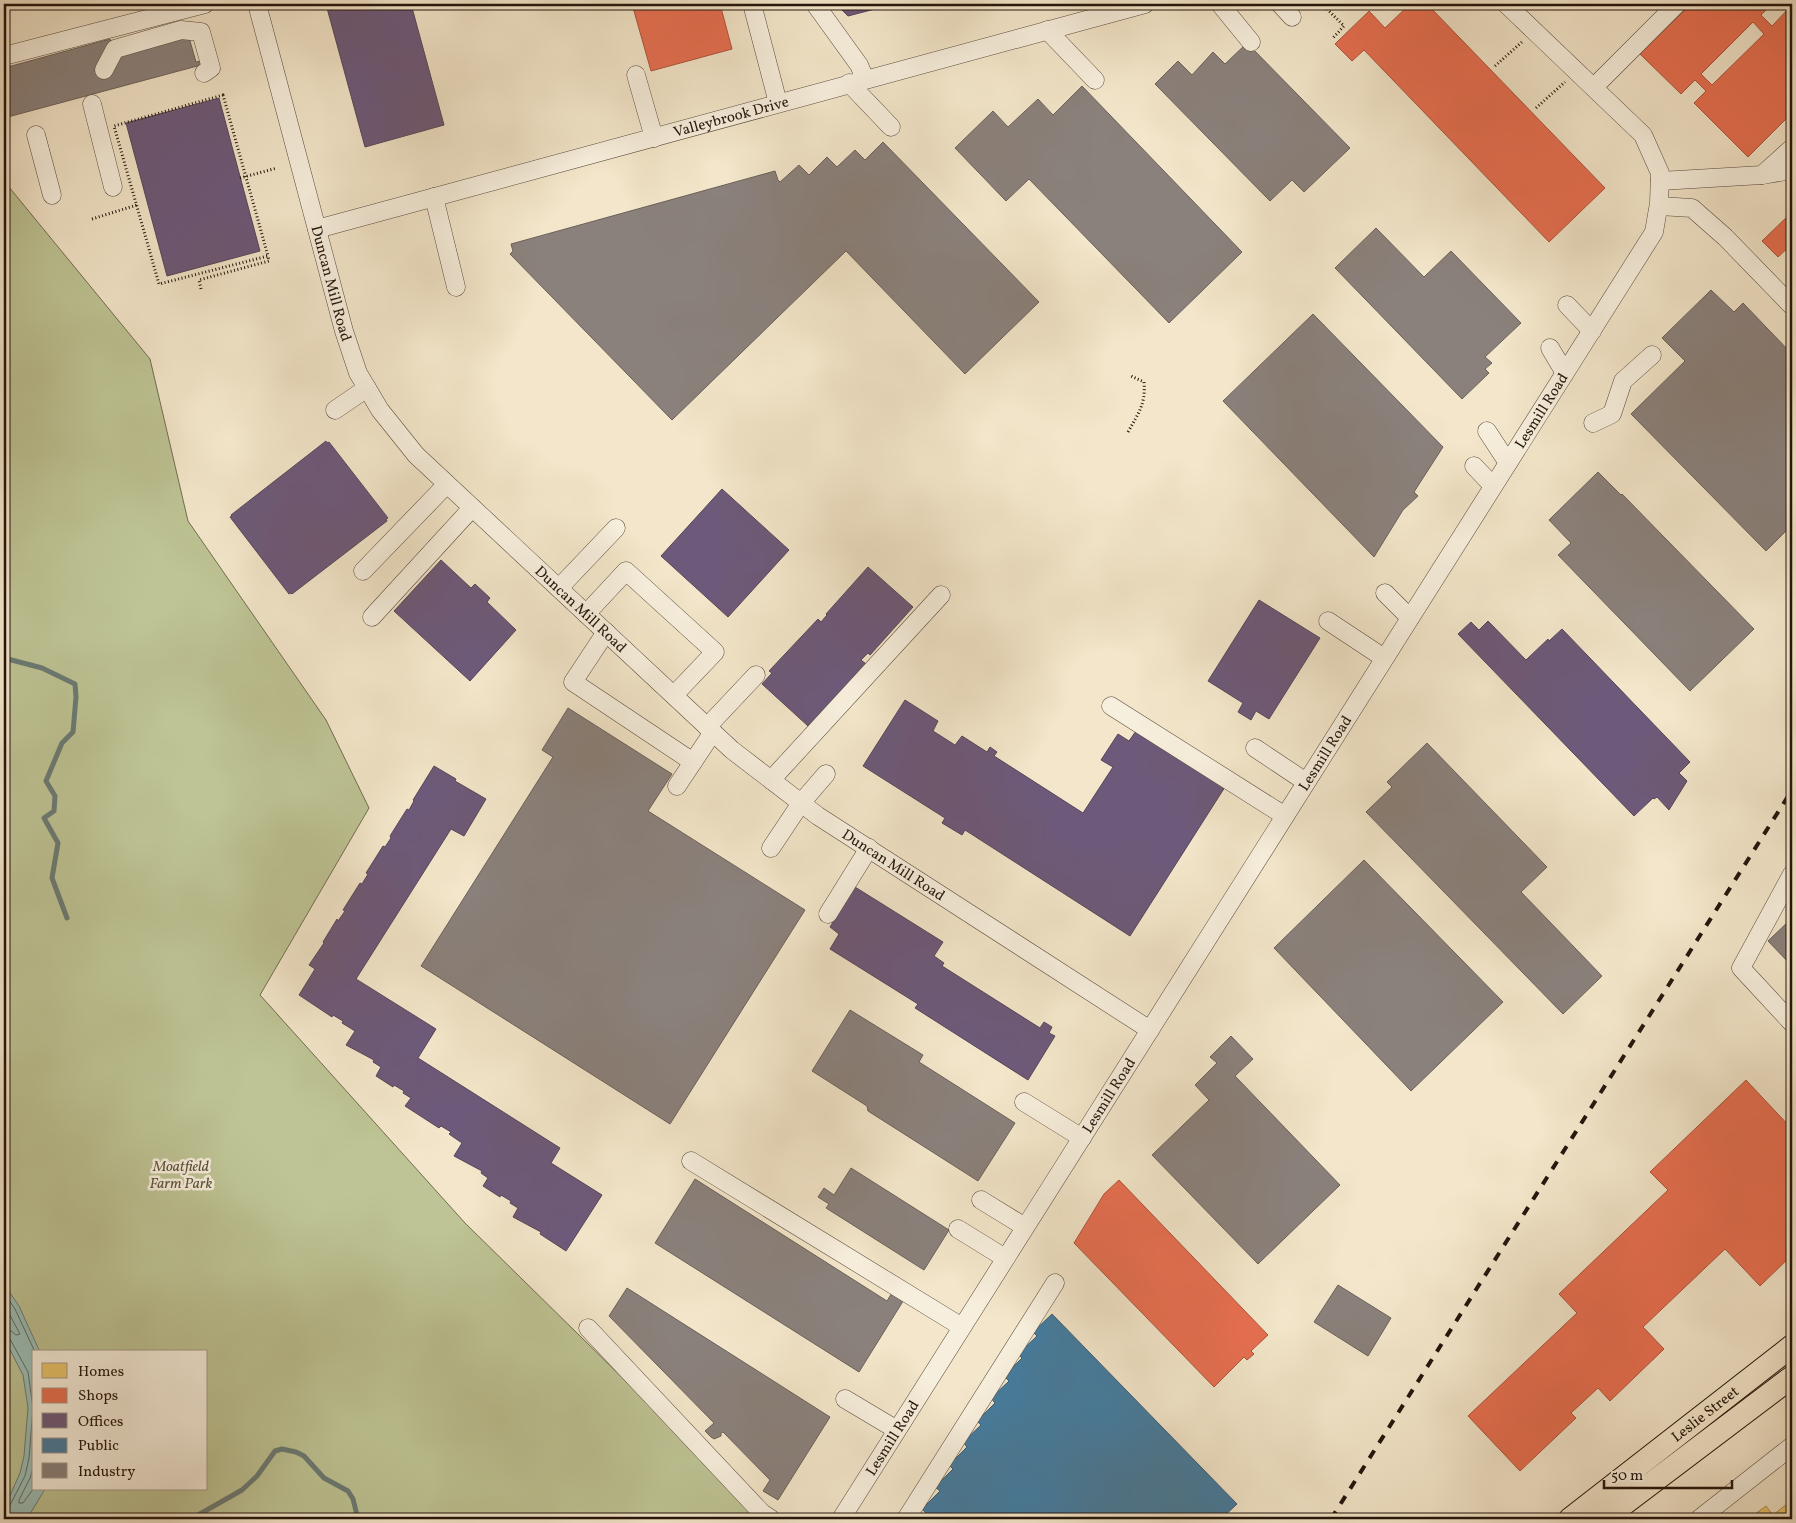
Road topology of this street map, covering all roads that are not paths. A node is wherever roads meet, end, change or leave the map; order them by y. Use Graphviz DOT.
graph roads {
  1 [pos="205,4"];
  2 [pos="257,4"];
  3 [pos="752,4"];
  4 [pos="815,4"];
  5 [pos="1145,4"];
  6 [pos="1220,4"];
  7 [pos="1506,4"];
  8 [pos="1677,4"];
  9 [pos="1111,8"];
  10 [pos="1047,30"];
  11 [pos="1251,42"];
  12 [pos="4,56"];
  13 [pos="104,70"];
  14 [pos="204,73"];
  15 [pos="636,74"];
  16 [pos="1095,80"];
  17 [pos="857,81"];
  18 [pos="1594,87"];
  19 [pos="778,103"];
  20 [pos="92,104"];
  21 [pos="891,127"];
  22 [pos="36,135"];
  23 [pos="654,138"];
  24 [pos="1792,148"];
  25 [pos="1792,170"];
  26 [pos="1762,175"];
  27 [pos="1685,180"];
  28 [pos="1660,181"];
  29 [pos="114,187"];
  30 [pos="52,194"];
  31 [pos="434,197"];
  32 [pos="1659,206"];
  33 [pos="1684,208"];
  34 [pos="317,229"];
  35 [pos="456,287"];
  36 [pos="1567,305"];
  37 [pos="1792,306"];
  38 [pos="1592,330"];
  39 [pos="1550,348"];
  40 [pos="1652,354"];
  41 [pos="1565,373"];
  42 [pos="367,388"];
  43 [pos="335,410"];
  44 [pos="1593,422"];
  45 [pos="1487,431"];
  46 [pos="1508,463"];
  47 [pos="1474,466"];
  48 [pos="447,484"];
  49 [pos="1493,486"];
  50 [pos="472,508"];
  51 [pos="616,528"];
  52 [pos="363,571"];
  53 [pos="559,588"];
  54 [pos="1385,593"];
  55 [pos="941,595"];
  56 [pos="586,614"];
  57 [pos="372,617"];
  58 [pos="1410,618"];
  59 [pos="1328,621"];
  60 [pos="606,632"];
  61 [pos="1384,658"];
  62 [pos="756,675"];
  63 [pos="674,695"];
  64 [pos="1112,706"];
  65 [pos="710,729"];
  66 [pos="1255,748"];
  67 [pos="693,762"];
  68 [pos="826,774"];
  69 [pos="771,780"];
  70 [pos="1306,782"];
  71 [pos="677,786"];
  72 [pos="801,803"];
  73 [pos="1285,816"];
  74 [pos="771,848"];
  75 [pos="869,848"];
  76 [pos="1792,874"];
  77 [pos="828,914"];
  78 [pos="1792,1023"];
  79 [pos="1150,1030"];
  80 [pos="1024,1102"];
  81 [pos="1082,1138"];
  82 [pos="691,1161"];
  83 [pos="981,1200"];
  84 [pos="1025,1227"];
  85 [pos="958,1229"];
  86 [pos="1006,1258"];
  87 [pos="1055,1283"];
  88 [pos="962,1327"];
  89 [pos="588,1328"];
  90 [pos="1792,1346"];
  91 [pos="1761,1370"];
  92 [pos="1785,1383"];
  93 [pos="845,1399"];
  94 [pos="897,1430"];
  95 [pos="1792,1446"];
  96 [pos="771,1519"];
  97 [pos="841,1519"];
  98 [pos="906,1519"];
  99 [pos="1570,1519"];
  100 [pos="1604,1519"];
  101 [pos="1699,1519"];
  1 -- 12 [label="street"];
  2 -- 34 [label="street, Duncan Mill Road"];
  3 -- 19 [label="street"];
  4 -- 17 [label="street"];
  5 -- 9 [label="street, Valleybrook Drive"];
  6 -- 11 [label="street"];
  7 -- 18 [label="street, Lesmill Road"];
  8 -- 18 [label="street"];
  9 -- 10 [label="street, Valleybrook Drive"];
  10 -- 16 [label="street"];
  10 -- 17 [label="street, Valleybrook Drive"];
  13 -- 14 [label="street"];
  15 -- 23 [label="street"];
  17 -- 19 [label="street, Valleybrook Drive"];
  17 -- 21 [label="street"];
  18 -- 28 [label="street, Lesmill Road"];
  19 -- 23 [label="street, Valleybrook Drive"];
  20 -- 29 [label="street"];
  22 -- 30 [label="street"];
  23 -- 31 [label="street, Valleybrook Drive"];
  24 -- 26 [label="street"];
  25 -- 26 [label="street"];
  26 -- 27 [label="street"];
  27 -- 28 [label="street"];
  27 -- 33 [label="street"];
  28 -- 32 [label="street, Lesmill Road"];
  31 -- 34 [label="street, Valleybrook Drive"];
  31 -- 35 [label="street"];
  32 -- 33 [label="street"];
  32 -- 38 [label="street, Lesmill Road"];
  33 -- 37 [label="street"];
  34 -- 42 [label="street, Duncan Mill Road"];
  36 -- 38 [label="street"];
  38 -- 41 [label="street, Lesmill Road"];
  39 -- 41 [label="street"];
  40 -- 44 [label="street"];
  41 -- 46 [label="street, Lesmill Road"];
  42 -- 43 [label="street"];
  42 -- 48 [label="street, Duncan Mill Road"];
  45 -- 46 [label="street"];
  46 -- 49 [label="street, Lesmill Road"];
  47 -- 49 [label="street"];
  48 -- 50 [label="street, Duncan Mill Road"];
  48 -- 52 [label="street"];
  49 -- 58 [label="street, Lesmill Road"];
  50 -- 53 [label="street, Duncan Mill Road"];
  50 -- 57 [label="street"];
  51 -- 53 [label="street"];
  53 -- 56 [label="street, Duncan Mill Road"];
  54 -- 58 [label="street"];
  55 -- 69 [label="street"];
  56 -- 60 [label="street, Duncan Mill Road"];
  56 -- 63 [label="street"];
  58 -- 61 [label="street, Lesmill Road"];
  59 -- 61 [label="street"];
  60 -- 63 [label="street, Duncan Mill Road"];
  60 -- 67 [label="street"];
  61 -- 70 [label="street, Lesmill Road"];
  62 -- 65 [label="street"];
  63 -- 65 [label="street, Duncan Mill Road"];
  64 -- 73 [label="street"];
  65 -- 67 [label="street"];
  65 -- 69 [label="street, Duncan Mill Road"];
  66 -- 70 [label="street"];
  67 -- 71 [label="street"];
  68 -- 72 [label="street"];
  69 -- 72 [label="street, Duncan Mill Road"];
  70 -- 73 [label="street, Lesmill Road"];
  72 -- 74 [label="street"];
  72 -- 75 [label="street, Duncan Mill Road"];
  73 -- 79 [label="street, Lesmill Road"];
  75 -- 77 [label="street"];
  75 -- 79 [label="street, Duncan Mill Road"];
  76 -- 78 [label="street"];
  79 -- 81 [label="street, Lesmill Road"];
  80 -- 81 [label="street"];
  81 -- 84 [label="street, Lesmill Road"];
  82 -- 88 [label="street"];
  83 -- 84 [label="street"];
  84 -- 86 [label="street, Lesmill Road"];
  85 -- 86 [label="street"];
  86 -- 88 [label="street, Lesmill Road"];
  87 -- 98 [label="street"];
  88 -- 94 [label="street, Lesmill Road"];
  89 -- 96 [label="street"];
  90 -- 91 [label="main road, Leslie Street"];
  91 -- 92 [label="main road"];
  91 -- 99 [label="main road, Leslie Street"];
  92 -- 100 [label="main road, Leslie Street"];
  93 -- 94 [label="street"];
  94 -- 97 [label="street, Lesmill Road"];
  95 -- 101 [label="street"];
}
